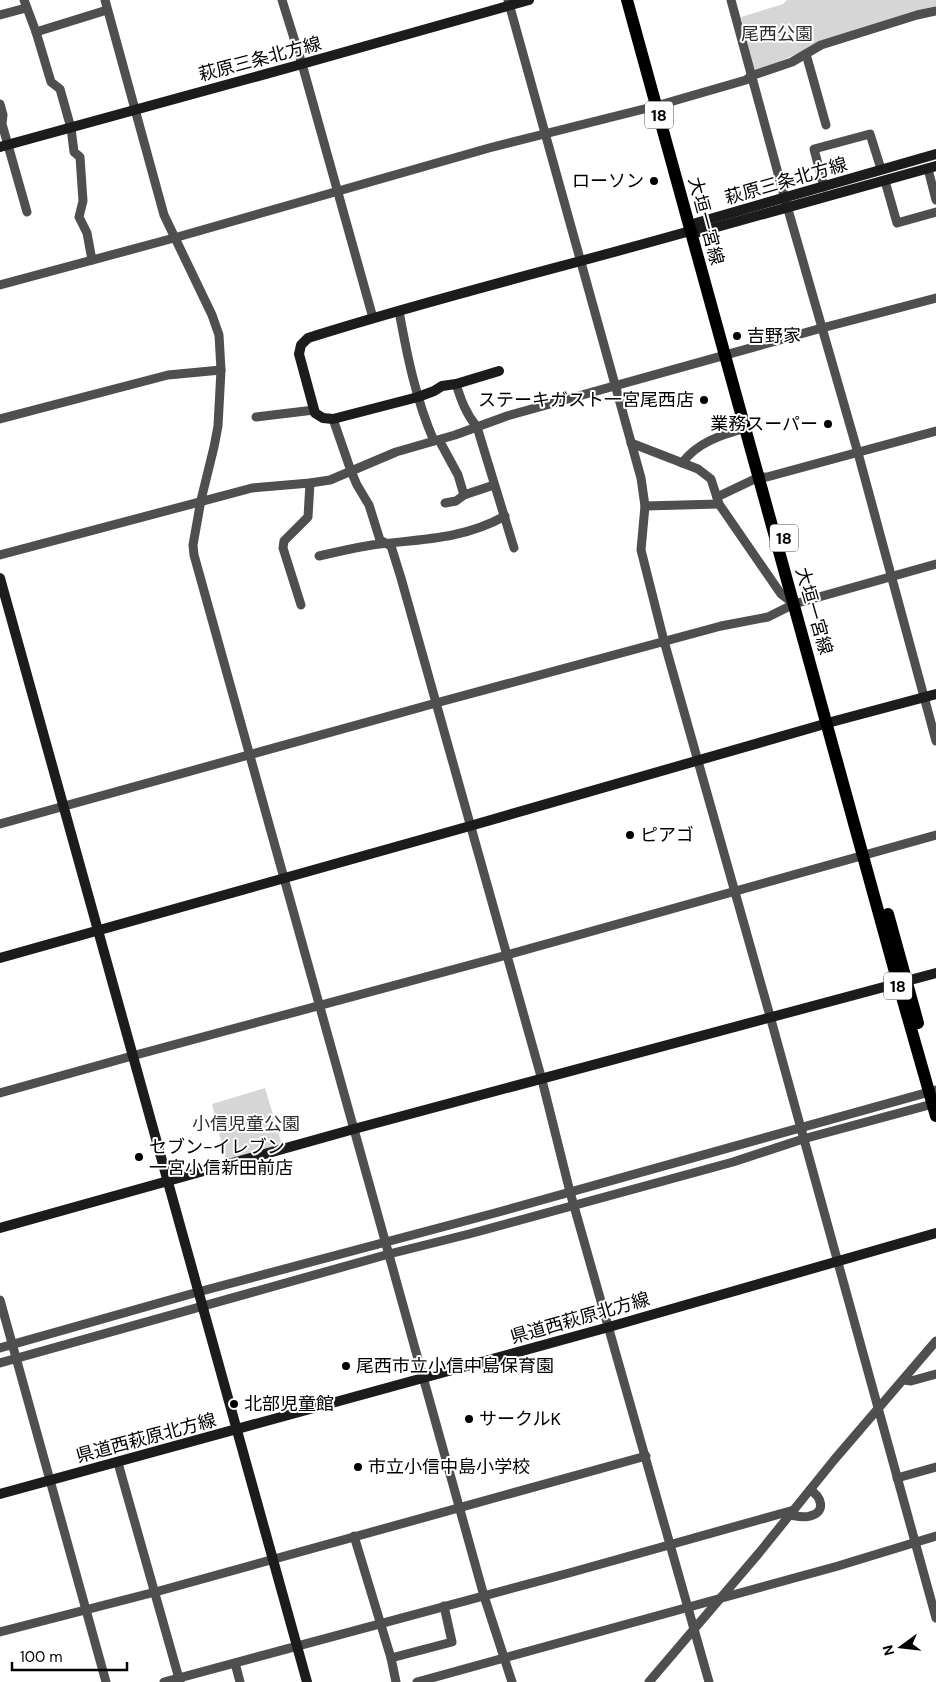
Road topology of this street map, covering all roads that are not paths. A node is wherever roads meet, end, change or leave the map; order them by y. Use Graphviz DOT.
graph roads {
  1 [pos="105,0"];
  2 [pos="282,0"];
  3 [pos="529,0"];
  4 [pos="627,0"];
  5 [pos="634,0"];
  6 [pos="731,0"];
  7 [pos="509,3"];
  8 [pos="25,4"];
  9 [pos="108,10"];
  10 [pos="936,11"];
  11 [pos="0,15"];
  12 [pos="36,32"];
  13 [pos="806,54"];
  14 [pos="302,64"];
  15 [pos="751,76"];
  16 [pos="0,104"];
  17 [pos="660,105"];
  18 [pos="134,110"];
  19 [pos="826,125"];
  20 [pos="71,128"];
  21 [pos="546,135"];
  22 [pos="4,146"];
  23 [pos="936,154"];
  24 [pos="932,168"];
  25 [pos="882,169"];
  26 [pos="885,181"];
  27 [pos="824,187"];
  28 [pos="338,191"];
  29 [pos="936,200"];
  30 [pos="786,203"];
  31 [pos="27,212"];
  32 [pos="936,212"];
  33 [pos="695,229"];
  34 [pos="174,238"];
  35 [pos="92,260"];
  36 [pos="581,262"];
  37 [pos="0,286"];
  38 [pos="936,298"];
  39 [pos="399,311"];
  40 [pos="373,318"];
  41 [pos="822,328"];
  42 [pos="728,354"];
  43 [pos="221,370"];
  44 [pos="498,370"];
  45 [pos="456,384"];
  46 [pos="616,386"];
  47 [pos="418,397"];
  48 [pos="314,410"];
  49 [pos="256,417"];
  50 [pos="0,419"];
  51 [pos="333,419"];
  52 [pos="477,427"];
  53 [pos="746,428"];
  54 [pos="936,432"];
  55 [pos="436,441"];
  56 [pos="631,443"];
  57 [pos="858,453"];
  58 [pos="682,463"];
  59 [pos="351,471"];
  60 [pos="763,477"];
  61 [pos="310,483"];
  62 [pos="494,484"];
  63 [pos="464,494"];
  64 [pos="201,500"];
  65 [pos="718,501"];
  66 [pos="445,503"];
  67 [pos="645,506"];
  68 [pos="505,516"];
  69 [pos="386,544"];
  70 [pos="514,548"];
  71 [pos="0,555"];
  72 [pos="319,556"];
  73 [pos="936,564"];
  74 [pos="891,576"];
  75 [pos="0,578"];
  76 [pos="797,603"];
  77 [pos="300,604"];
  78 [pos="664,642"];
  79 [pos="936,694"];
  80 [pos="924,698"];
  81 [pos="436,703"];
  82 [pos="831,723"];
  83 [pos="936,741"];
  84 [pos="250,756"];
  85 [pos="699,760"];
  86 [pos="64,807"];
  87 [pos="0,824"];
  88 [pos="470,826"];
  89 [pos="936,835"];
  90 [pos="867,855"];
  91 [pos="284,878"];
  92 [pos="734,890"];
  93 [pos="98,930"];
  94 [pos="507,955"];
  95 [pos="0,958"];
  96 [pos="936,973"];
  97 [pos="902,982"];
  98 [pos="320,1005"];
  99 [pos="770,1016"];
  100 [pos="132,1056"];
  101 [pos="542,1080"];
  102 [pos="0,1093"];
  103 [pos="934,1098"];
  104 [pos="800,1128"];
  105 [pos="354,1130"];
  106 [pos="803,1139"];
  107 [pos="168,1182"];
  108 [pos="570,1192"];
  109 [pos="574,1205"];
  110 [pos="0,1228"];
  111 [pos="936,1233"];
  112 [pos="386,1242"];
  113 [pos="389,1254"];
  114 [pos="838,1262"];
  115 [pos="198,1292"];
  116 [pos="0,1300"];
  117 [pos="204,1306"];
  118 [pos="609,1328"];
  119 [pos="936,1341"];
  120 [pos="13,1345"];
  121 [pos="0,1348"];
  122 [pos="17,1358"];
  123 [pos="0,1363"];
  124 [pos="936,1374"];
  125 [pos="424,1378"];
  126 [pos="904,1380"];
  127 [pos="878,1409"];
  128 [pos="237,1430"];
  129 [pos="646,1456"];
  130 [pos="118,1463"];
  131 [pos="936,1467"];
  132 [pos="897,1478"];
  133 [pos="51,1480"];
  134 [pos="810,1490"];
  135 [pos="0,1494"];
  136 [pos="460,1506"];
  137 [pos="792,1512"];
  138 [pos="354,1536"];
  139 [pos="936,1536"];
  140 [pos="915,1542"];
  141 [pos="670,1544"];
  142 [pos="274,1558"];
  143 [pos="154,1592"];
  144 [pos="484,1596"];
  145 [pos="720,1599"];
  146 [pos="444,1606"];
  147 [pos="688,1607"];
  148 [pos="87,1609"];
  149 [pos="936,1618"];
  150 [pos="380,1624"];
  151 [pos="694,1629"];
  152 [pos="0,1632"];
  153 [pos="297,1646"];
  154 [pos="391,1658"];
  155 [pos="504,1658"];
  156 [pos="235,1663"];
  157 [pos="179,1680"];
  158 [pos="106,1682"];
  159 [pos="164,1682"];
  160 [pos="240,1682"];
  161 [pos="307,1682"];
  162 [pos="396,1682"];
  163 [pos="417,1682"];
  164 [pos="512,1682"];
  165 [pos="648,1682"];
  166 [pos="709,1682"];
  1 -- 9 [label="street"];
  2 -- 14 [label="street"];
  3 -- 7 [label="street, 萩原三条北方線"];
  4 -- 17 [label="main road, 大垣一宮線 / 18"];
  5 -- 17 [label="main road, 大垣一宮線 / 18"];
  6 -- 15 [label="street"];
  7 -- 14 [label="street, 萩原三条北方線"];
  7 -- 21 [label="street"];
  8 -- 11 [label="street"];
  8 -- 12 [label="street"];
  9 -- 12 [label="street"];
  9 -- 18 [label="street"];
  10 -- 13 [label="street"];
  12 -- 20 [label="street"];
  13 -- 15 [label="street"];
  13 -- 19 [label="street"];
  14 -- 18 [label="street, 萩原三条北方線"];
  14 -- 28 [label="street"];
  15 -- 17 [label="street"];
  15 -- 30 [label="street"];
  16 -- 22 [label="street"];
  17 -- 21 [label="street"];
  17 -- 33 [label="main road, 大垣一宮線 / 18"];
  18 -- 20 [label="street, 萩原三条北方線"];
  18 -- 34 [label="street"];
  20 -- 22 [label="street, 萩原三条北方線"];
  20 -- 35 [label="street"];
  21 -- 28 [label="street"];
  21 -- 36 [label="street"];
  22 -- 31 [label="street"];
  23 -- 25 [label="street, 萩原三条北方線"];
  24 -- 26 [label="street, 萩原三条北方線"];
  24 -- 29 [label="street"];
  25 -- 27 [label="street, 萩原三条北方線"];
  25 -- 27 [label="street"];
  26 -- 30 [label="street, 萩原三条北方線"];
  26 -- 32 [label="street"];
  27 -- 30 [label="street, 萩原三条北方線"];
  28 -- 34 [label="street"];
  28 -- 40 [label="street"];
  30 -- 33 [label="street, 萩原三条北方線"];
  30 -- 41 [label="street"];
  33 -- 36 [label="street, 萩原三条北方線"];
  33 -- 42 [label="main road, 大垣一宮線 / 18"];
  34 -- 35 [label="street"];
  34 -- 43 [label="street"];
  35 -- 37 [label="street"];
  36 -- 39 [label="street, 萩原三条北方線"];
  36 -- 46 [label="street"];
  38 -- 41 [label="street"];
  39 -- 40 [label="street, 萩原三条北方線"];
  39 -- 47 [label="street"];
  40 -- 48 [label="street, 萩原三条北方線"];
  41 -- 42 [label="street"];
  41 -- 57 [label="street"];
  42 -- 46 [label="street"];
  42 -- 53 [label="main road, 大垣一宮線 / 18"];
  42 -- 60 [label="main road, 大垣一宮線 / 18"];
  43 -- 50 [label="street"];
  43 -- 64 [label="street"];
  44 -- 45 [label="street"];
  45 -- 47 [label="street"];
  45 -- 52 [label="street"];
  46 -- 52 [label="street"];
  46 -- 56 [label="street"];
  47 -- 51 [label="street"];
  47 -- 55 [label="street"];
  48 -- 49 [label="street"];
  48 -- 51 [label="street"];
  51 -- 59 [label="street"];
  52 -- 55 [label="street"];
  52 -- 62 [label="street"];
  53 -- 58 [label="street"];
  53 -- 60 [label="main road, 大垣一宮線 / 18"];
  54 -- 57 [label="street"];
  55 -- 59 [label="street"];
  55 -- 63 [label="street"];
  56 -- 58 [label="street"];
  56 -- 67 [label="street"];
  57 -- 60 [label="street"];
  57 -- 74 [label="street"];
  58 -- 65 [label="street"];
  59 -- 61 [label="street"];
  59 -- 69 [label="street"];
  60 -- 65 [label="street"];
  60 -- 76 [label="main road, 大垣一宮線 / 18"];
  61 -- 64 [label="street"];
  61 -- 77 [label="street"];
  62 -- 63 [label="street"];
  62 -- 68 [label="street"];
  63 -- 66 [label="street"];
  64 -- 71 [label="street"];
  64 -- 84 [label="street"];
  65 -- 67 [label="street"];
  65 -- 76 [label="street"];
  67 -- 78 [label="street"];
  68 -- 69 [label="street"];
  68 -- 70 [label="street"];
  69 -- 72 [label="street"];
  69 -- 81 [label="street"];
  73 -- 74 [label="street"];
  74 -- 76 [label="street"];
  74 -- 80 [label="street"];
  75 -- 86 [label="street"];
  76 -- 78 [label="street"];
  76 -- 82 [label="main road, 大垣一宮線 / 18"];
  78 -- 81 [label="street"];
  78 -- 85 [label="street"];
  79 -- 80 [label="street"];
  80 -- 82 [label="street"];
  80 -- 83 [label="street"];
  81 -- 84 [label="street"];
  81 -- 88 [label="street"];
  82 -- 85 [label="street"];
  82 -- 90 [label="main road, 大垣一宮線 / 18"];
  84 -- 86 [label="street"];
  84 -- 91 [label="street"];
  85 -- 88 [label="street"];
  85 -- 92 [label="street"];
  86 -- 87 [label="street"];
  86 -- 93 [label="street"];
  88 -- 91 [label="street"];
  88 -- 94 [label="street"];
  89 -- 90 [label="street"];
  90 -- 92 [label="street"];
  90 -- 97 [label="main road, 大垣一宮線 / 18"];
  91 -- 93 [label="street"];
  91 -- 98 [label="street"];
  92 -- 94 [label="street"];
  92 -- 99 [label="street"];
  93 -- 95 [label="street"];
  93 -- 100 [label="street"];
  94 -- 98 [label="street"];
  94 -- 101 [label="street"];
  96 -- 97 [label="street"];
  97 -- 99 [label="street"];
  97 -- 103 [label="main road, 大垣一宮線 / 18"];
  98 -- 100 [label="street"];
  98 -- 105 [label="street"];
  99 -- 101 [label="street"];
  99 -- 104 [label="street"];
  100 -- 102 [label="street"];
  100 -- 107 [label="street"];
  101 -- 105 [label="street"];
  101 -- 108 [label="street"];
  103 -- 104 [label="street"];
  103 -- 106 [label="street"];
  104 -- 106 [label="street"];
  104 -- 108 [label="street"];
  105 -- 107 [label="street"];
  105 -- 112 [label="street"];
  106 -- 109 [label="street"];
  106 -- 114 [label="street"];
  107 -- 110 [label="street"];
  107 -- 115 [label="street"];
  108 -- 109 [label="street"];
  108 -- 112 [label="street"];
  109 -- 113 [label="street"];
  109 -- 118 [label="street"];
  111 -- 114 [label="street, 県道西萩原北方線"];
  112 -- 113 [label="street"];
  112 -- 115 [label="street"];
  113 -- 117 [label="street"];
  113 -- 125 [label="street"];
  114 -- 118 [label="street, 県道西萩原北方線"];
  114 -- 127 [label="street"];
  115 -- 117 [label="street"];
  115 -- 120 [label="street"];
  116 -- 120 [label="street"];
  117 -- 122 [label="street"];
  117 -- 128 [label="street"];
  118 -- 125 [label="street, 県道西萩原北方線"];
  118 -- 129 [label="street"];
  119 -- 126 [label="street"];
  120 -- 121 [label="street"];
  120 -- 122 [label="street"];
  122 -- 123 [label="street"];
  122 -- 133 [label="street"];
  124 -- 126 [label="street"];
  125 -- 128 [label="street, 県道西萩原北方線"];
  125 -- 136 [label="street"];
  126 -- 127 [label="street"];
  127 -- 132 [label="street"];
  127 -- 134 [label="street"];
  128 -- 130 [label="street, 県道西萩原北方線"];
  128 -- 142 [label="street"];
  129 -- 136 [label="street"];
  129 -- 141 [label="street"];
  130 -- 133 [label="street, 県道西萩原北方線"];
  130 -- 143 [label="street"];
  131 -- 132 [label="street"];
  132 -- 140 [label="street"];
  133 -- 135 [label="street, 県道西萩原北方線"];
  133 -- 148 [label="street"];
  134 -- 137 [label="street"];
  134 -- 137 [label="street"];
  136 -- 138 [label="street"];
  136 -- 144 [label="street"];
  137 -- 141 [label="street"];
  137 -- 145 [label="street"];
  138 -- 142 [label="street"];
  138 -- 150 [label="street"];
  139 -- 140 [label="street"];
  140 -- 145 [label="street"];
  140 -- 149 [label="street"];
  141 -- 144 [label="street"];
  141 -- 147 [label="street"];
  142 -- 143 [label="street"];
  142 -- 153 [label="street"];
  143 -- 148 [label="street"];
  143 -- 157 [label="street"];
  144 -- 146 [label="street"];
  144 -- 155 [label="street"];
  145 -- 147 [label="street"];
  145 -- 151 [label="street"];
  146 -- 150 [label="street"];
  146 -- 154 [label="street"];
  147 -- 151 [label="street"];
  147 -- 155 [label="street"];
  148 -- 152 [label="street"];
  148 -- 158 [label="street"];
  150 -- 153 [label="street"];
  150 -- 154 [label="street"];
  151 -- 165 [label="street"];
  151 -- 166 [label="street"];
  153 -- 156 [label="street"];
  153 -- 161 [label="street"];
  154 -- 162 [label="street"];
  155 -- 163 [label="street"];
  155 -- 164 [label="street"];
  156 -- 157 [label="street"];
  156 -- 160 [label="street"];
  157 -- 159 [label="street"];
}
